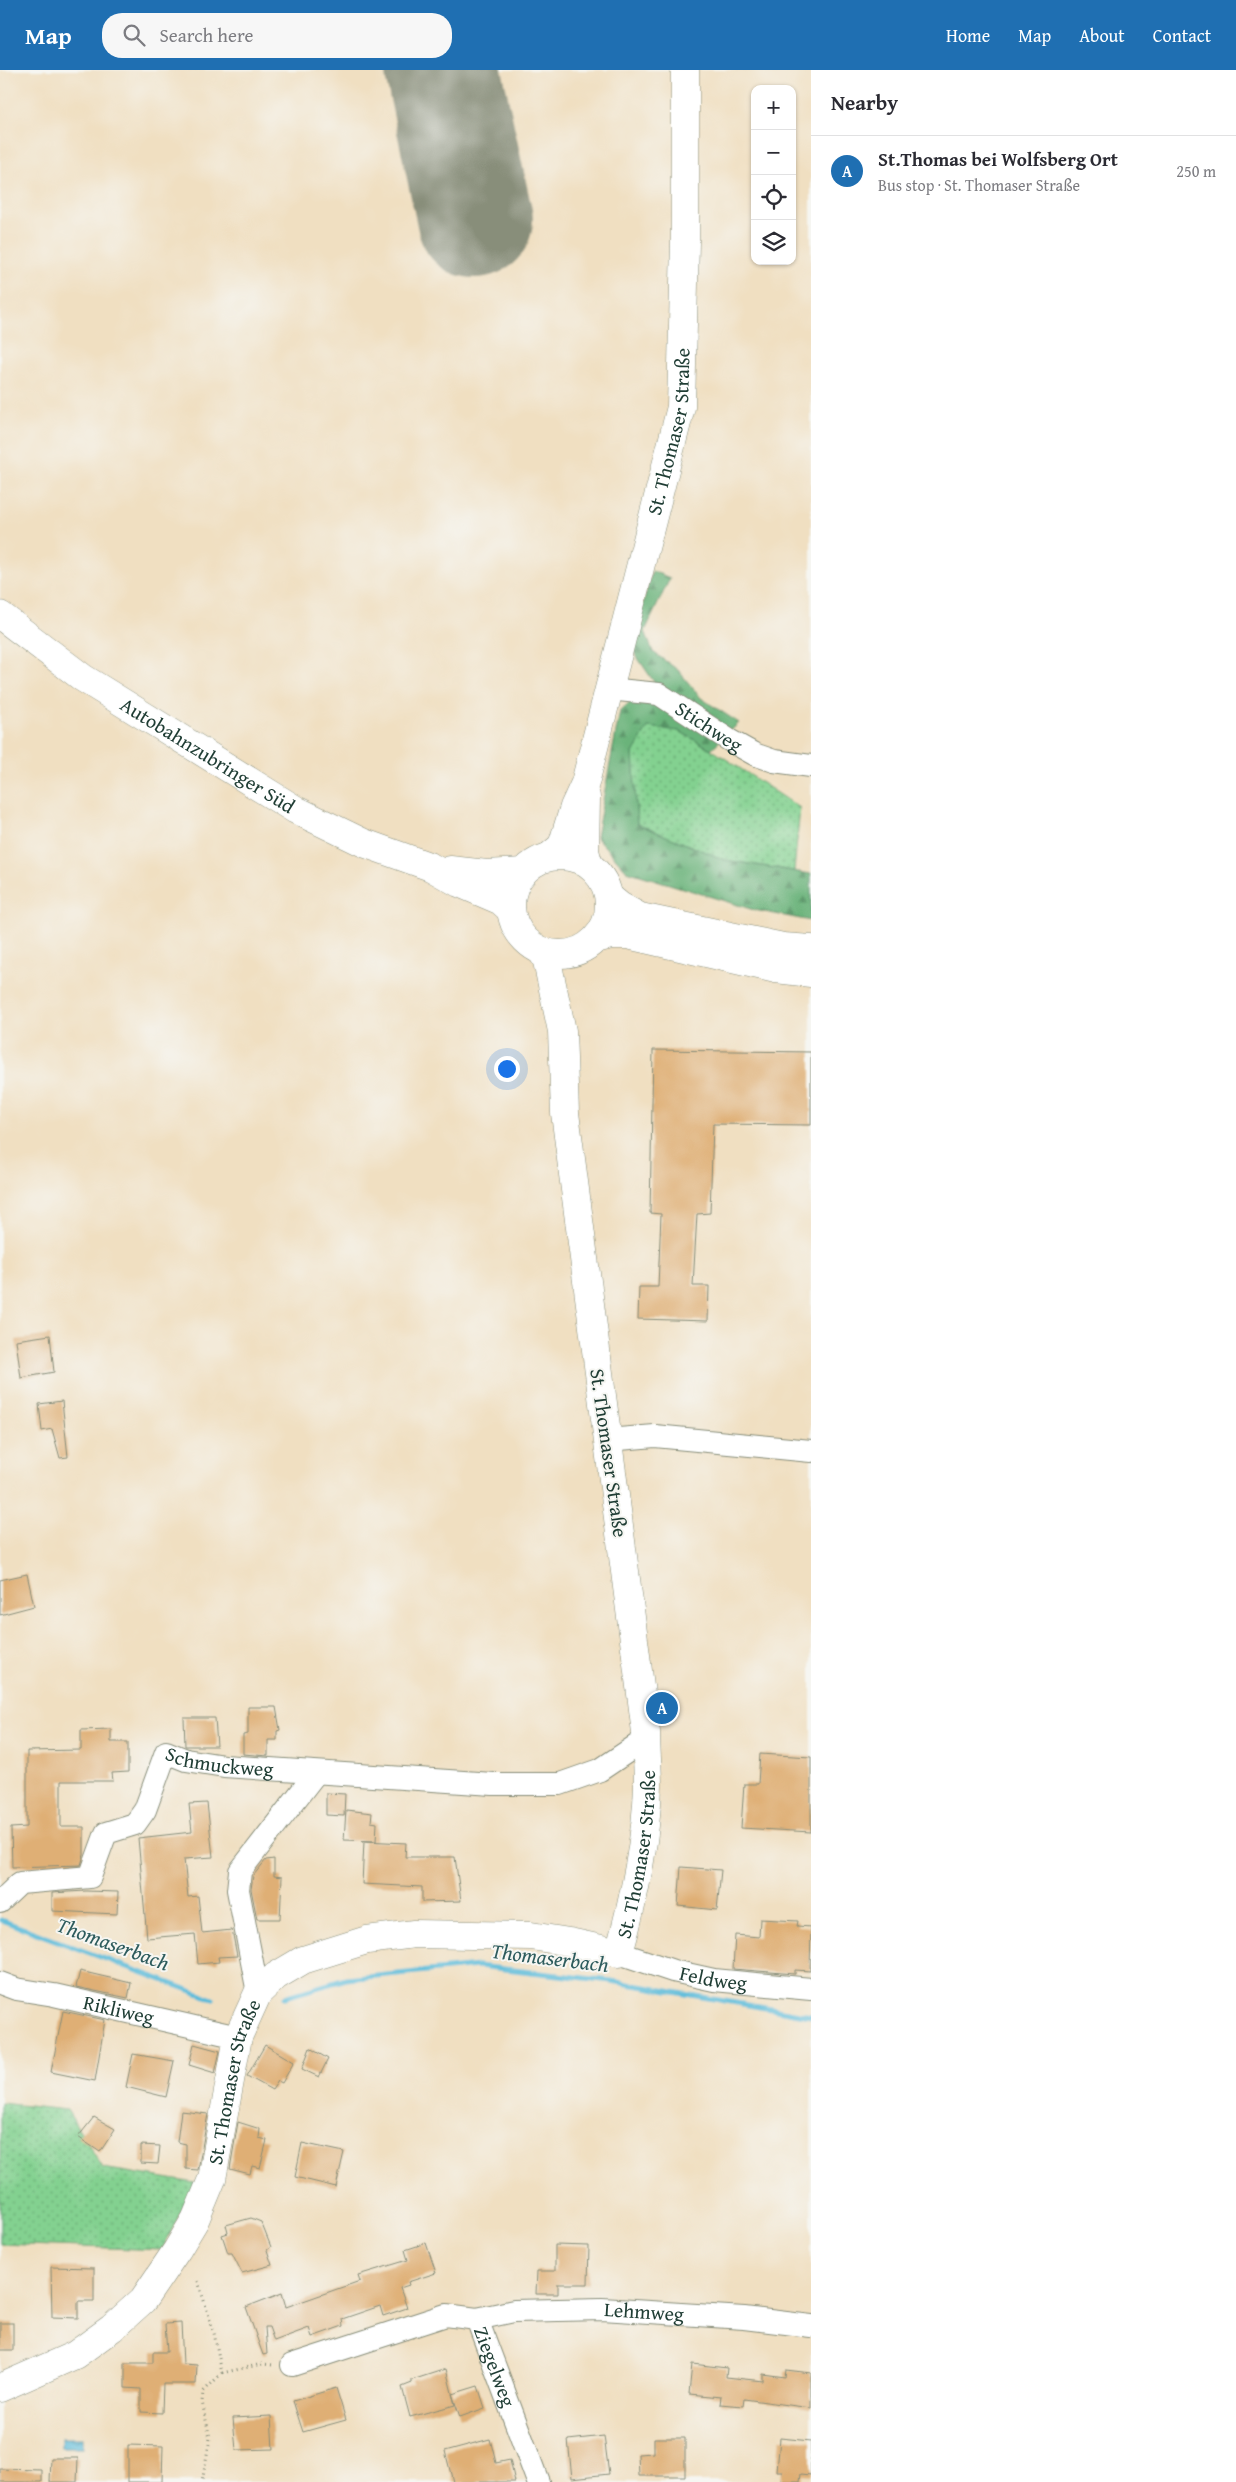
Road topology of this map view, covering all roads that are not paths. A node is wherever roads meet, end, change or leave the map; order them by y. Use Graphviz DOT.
graph roads {
  1 [pos="685,70"];
  2 [pos="0,615"];
  3 [pos="608,689"];
  4 [pos="811,766"];
  5 [pos="585,783"];
  6 [pos="550,856"];
  7 [pos="589,865"];
  8 [pos="431,867"];
  9 [pos="523,872"];
  10 [pos="609,897"];
  11 [pos="510,910"];
  12 [pos="586,945"];
  13 [pos="811,949"];
  14 [pos="542,951"];
  15 [pos="811,973"];
  16 [pos="562,1032"];
  17 [pos="607,1440"];
  18 [pos="811,1451"];
  19 [pos="646,1739"];
  20 [pos="316,1773"];
  21 [pos="0,1902"];
  22 [pos="619,1953"];
  23 [pos="0,1983"];
  24 [pos="811,1989"];
  25 [pos="258,1993"];
  26 [pos="238,2037"];
  27 [pos="477,2319"];
  28 [pos="811,2326"];
  29 [pos="292,2365"];
  30 [pos="0,2388"];
  31 [pos="538,2482"];
  1 -- 3 [label="main road, St. Thomaser Straße"];
  2 -- 8 [label="main road, Autobahnzubringer Süd"];
  3 -- 4 [label="street, Stichweg"];
  3 -- 5 [label="main road, St. Thomaser Straße"];
  5 -- 6 [label="main road, St. Thomaser Straße"];
  5 -- 7 [label="main road, St. Thomaser Straße"];
  6 -- 7 [label="main road"];
  6 -- 9 [label="main road"];
  7 -- 10 [label="main road"];
  8 -- 9 [label="main road, Autobahnzubringer Süd"];
  8 -- 11 [label="main road, Autobahnzubringer Süd"];
  9 -- 11 [label="main road"];
  10 -- 12 [label="main road"];
  10 -- 13 [label="main road"];
  11 -- 14 [label="main road"];
  12 -- 14 [label="main road"];
  12 -- 15 [label="main road"];
  12 -- 16 [label="main road, St. Thomaser Straße"];
  14 -- 16 [label="main road, St. Thomaser Straße"];
  16 -- 17 [label="main road, St. Thomaser Straße"];
  17 -- 18 [label="street"];
  17 -- 19 [label="main road, St. Thomaser Straße"];
  19 -- 20 [label="street, Schmuckweg"];
  19 -- 22 [label="main road, St. Thomaser Straße"];
  20 -- 21 [label="street, Schmuckweg"];
  20 -- 25 [label="street, Schmuckweg"];
  22 -- 24 [label="street, Feldweg"];
  22 -- 25 [label="main road, St. Thomaser Straße"];
  23 -- 26 [label="street, Rikliweg"];
  25 -- 26 [label="main road, St. Thomaser Straße"];
  26 -- 30 [label="main road, St. Thomaser Straße"];
  27 -- 28 [label="street, Lehmweg"];
  27 -- 29 [label="street, Ziegelweg"];
  27 -- 31 [label="street, Ziegelweg"];
}
